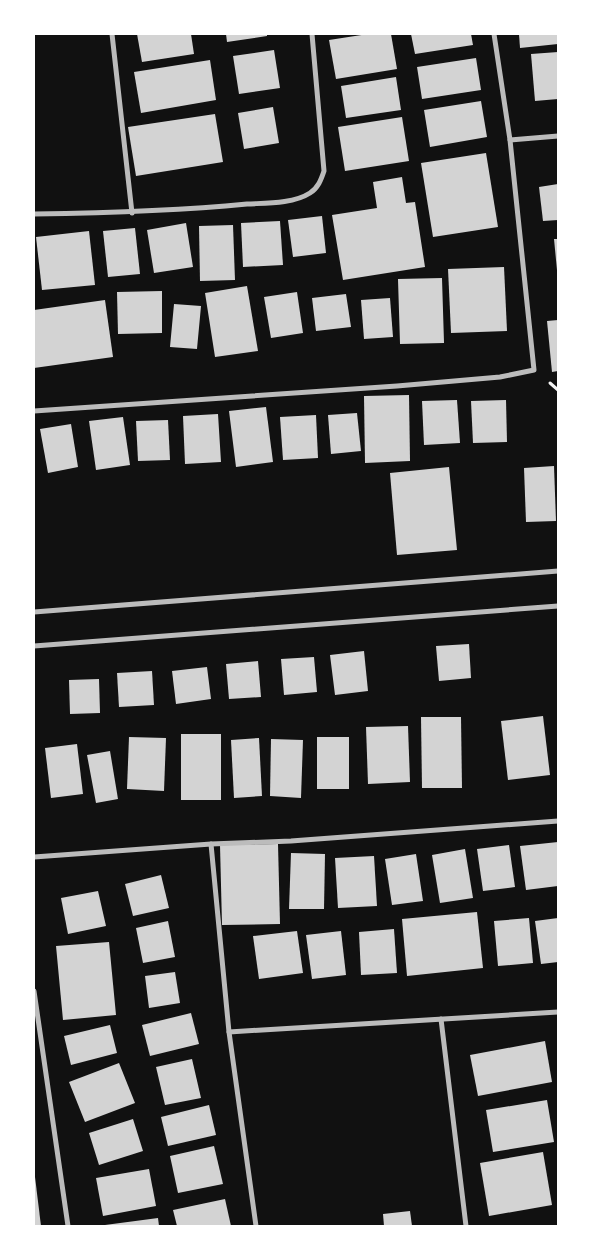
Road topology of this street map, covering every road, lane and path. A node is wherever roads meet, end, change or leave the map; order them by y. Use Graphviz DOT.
graph roads {
  1 [pos="112,34"];
  2 [pos="312,34"];
  3 [pos="494,34"];
  4 [pos="558,136"];
  5 [pos="510,140"];
  6 [pos="132,213"];
  7 [pos="34,214"];
  8 [pos="34,411"];
  9 [pos="558,571"];
  10 [pos="558,606"];
  11 [pos="34,612"];
  12 [pos="34,646"];
  13 [pos="558,821"];
  14 [pos="211,844"];
  15 [pos="34,857"];
  16 [pos="34,991"];
  17 [pos="558,1012"];
  18 [pos="441,1019"];
  19 [pos="229,1032"];
  20 [pos="68,1226"];
  21 [pos="256,1226"];
  22 [pos="466,1226"];
  1 -- 6 [label="street"];
  2 -- 6 [label="street"];
  3 -- 5 [label="street"];
  4 -- 5 [label="street"];
  5 -- 8 [label="street"];
  6 -- 7 [label="street"];
  9 -- 11 [label="street"];
  10 -- 12 [label="street"];
  13 -- 14 [label="street"];
  14 -- 15 [label="street"];
  14 -- 19 [label="street"];
  16 -- 20 [label="street"];
  17 -- 18 [label="street"];
  18 -- 19 [label="street"];
  18 -- 22 [label="street"];
  19 -- 21 [label="street"];
}
